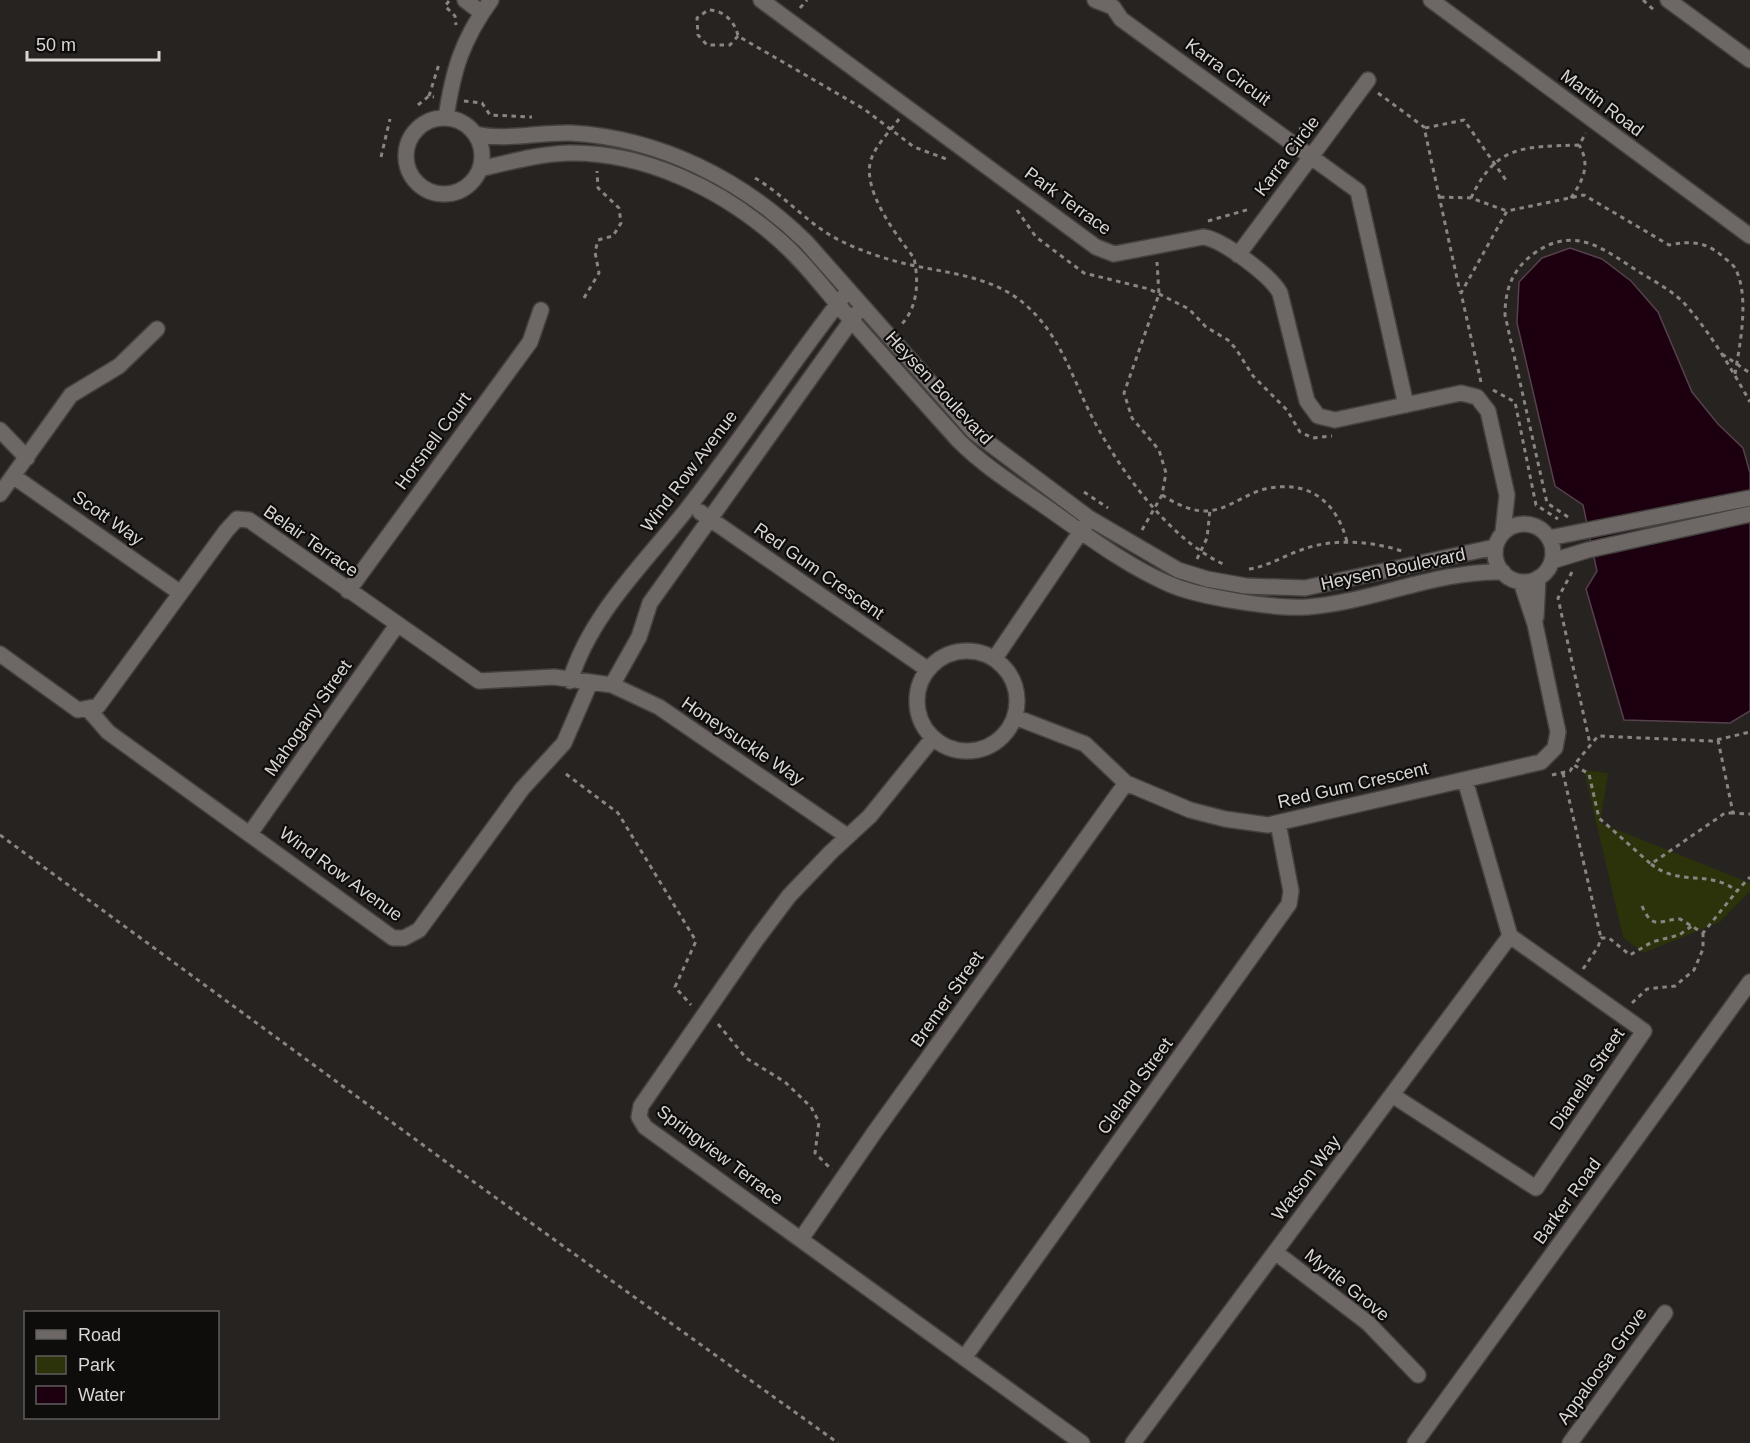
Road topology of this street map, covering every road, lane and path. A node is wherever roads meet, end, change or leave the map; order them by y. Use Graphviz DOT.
graph roads {
  1 [pos="450,0"];
  2 [pos="465,0"];
  3 [pos="491,0"];
  4 [pos="761,0"];
  5 [pos="807,0"];
  6 [pos="1095,0"];
  7 [pos="1431,0"];
  8 [pos="1668,0"];
  9 [pos="786,6"];
  10 [pos="482,13"];
  11 [pos="453,30"];
  12 [pos="738,36"];
  13 [pos="441,60"];
  14 [pos="1750,60"];
  15 [pos="1368,80"];
  16 [pos="1378,93"];
  17 [pos="429,96"];
  18 [pos="449,98"];
  19 [pos="418,105"];
  20 [pos="534,117"];
  21 [pos="446,118"];
  22 [pos="390,119"];
  23 [pos="1594,121"];
  24 [pos="1425,128"];
  25 [pos="475,134"];
  26 [pos="887,136"];
  27 [pos="1578,145"];
  28 [pos="381,157"];
  29 [pos="1312,157"];
  30 [pos="1493,163"];
  31 [pos="958,166"];
  32 [pos="480,169"];
  33 [pos="597,171"];
  34 [pos="749,174"];
  35 [pos="1508,183"];
  36 [pos="1440,197"];
  37 [pos="1471,198"];
  38 [pos="1570,198"];
  39 [pos="1015,208"];
  40 [pos="1252,208"];
  41 [pos="1507,211"];
  42 [pos="1205,221"];
  43 [pos="826,233"];
  44 [pos="1750,236"];
  45 [pos="829,242"];
  46 [pos="1156,245"];
  47 [pos="1238,255"];
  48 [pos="916,266"];
  49 [pos="848,290"];
  50 [pos="1461,293"];
  51 [pos="1159,294"];
  52 [pos="584,298"];
  53 [pos="837,304"];
  54 [pos="861,307"];
  55 [pos="541,310"];
  56 [pos="894,317"];
  57 [pos="852,321"];
  58 [pos="901,326"];
  59 [pos="157,329"];
  60 [pos="888,337"];
  61 [pos="1719,352"];
  62 [pos="1737,364"];
  63 [pos="1750,374"];
  64 [pos="1734,376"];
  65 [pos="1750,402"];
  66 [pos="1406,405"];
  67 [pos="0,430"];
  68 [pos="1337,435"];
  69 [pos="27,458"];
  70 [pos="13,476"];
  71 [pos="1077,487"];
  72 [pos="0,494"];
  73 [pos="1162,495"];
  74 [pos="1507,495"];
  75 [pos="1750,498"];
  76 [pos="690,505"];
  77 [pos="1155,509"];
  78 [pos="1210,510"];
  79 [pos="1116,514"];
  80 [pos="1750,514"];
  81 [pos="708,518"];
  82 [pos="1089,518"];
  83 [pos="1528,524"];
  84 [pos="1574,525"];
  85 [pos="1135,527"];
  86 [pos="1082,532"];
  87 [pos="1503,532"];
  88 [pos="1549,538"];
  89 [pos="1347,542"];
  90 [pos="1495,548"];
  91 [pos="1406,552"];
  92 [pos="1202,553"];
  93 [pos="1187,556"];
  94 [pos="1552,561"];
  95 [pos="1209,563"];
  96 [pos="1574,568"];
  97 [pos="1247,569"];
  98 [pos="1503,572"];
  99 [pos="1538,578"];
  100 [pos="1521,582"];
  101 [pos="348,591"];
  102 [pos="179,592"];
  103 [pos="1535,624"];
  104 [pos="397,626"];
  105 [pos="0,654"];
  106 [pos="995,658"];
  107 [pos="927,669"];
  108 [pos="570,681"];
  109 [pos="590,683"];
  110 [pos="612,685"];
  111 [pos="88,709"];
  112 [pos="1015,717"];
  113 [pos="1750,732"];
  114 [pos="933,738"];
  115 [pos="1718,740"];
  116 [pos="1590,745"];
  117 [pos="1574,765"];
  118 [pos="1563,773"];
  119 [pos="566,774"];
  120 [pos="1541,777"];
  121 [pos="1465,780"];
  122 [pos="1126,783"];
  123 [pos="1733,813"];
  124 [pos="1750,814"];
  125 [pos="1278,823"];
  126 [pos="251,832"];
  127 [pos="0,835"];
  128 [pos="847,836"];
  129 [pos="1651,864"];
  130 [pos="1750,877"];
  131 [pos="1737,891"];
  132 [pos="1642,906"];
  133 [pos="1692,926"];
  134 [pos="1703,933"];
  135 [pos="1510,936"];
  136 [pos="1601,938"];
  137 [pos="1582,970"];
  138 [pos="1750,982"];
  139 [pos="1647,989"];
  140 [pos="692,1006"];
  141 [pos="718,1024"];
  142 [pos="1392,1095"];
  143 [pos="843,1177"];
  144 [pos="801,1239"];
  145 [pos="1275,1252"];
  146 [pos="1665,1313"];
  147 [pos="964,1358"];
  148 [pos="1418,1375"];
  149 [pos="1576,1441"];
  150 [pos="838,1443"];
  151 [pos="1082,1443"];
  152 [pos="1133,1443"];
  153 [pos="1415,1443"];
  1 -- 11 [label="path"];
  2 -- 10 [label="street"];
  3 -- 10 [label="street"];
  4 -- 9 [label="street, Park Terrace"];
  5 -- 9 [label="path"];
  6 -- 29 [label="street, Karra Circuit"];
  7 -- 23 [label="street, Martin Road"];
  8 -- 14 [label="street"];
  9 -- 46 [label="street, Park Terrace"];
  10 -- 18 [label="street"];
  12 -- 12 [label="path"];
  12 -- 31 [label="path"];
  13 -- 17 [label="path"];
  15 -- 29 [label="street, Karra Circle"];
  16 -- 24 [label="path"];
  17 -- 18 [label="path"];
  17 -- 19 [label="path"];
  18 -- 20 [label="path"];
  18 -- 21 [label="street"];
  21 -- 25 [label="street"];
  21 -- 32 [label="street"];
  22 -- 28 [label="path"];
  23 -- 27 [label="path"];
  23 -- 44 [label="street, Martin Road"];
  24 -- 30 [label="path"];
  24 -- 36 [label="path"];
  25 -- 32 [label="street"];
  25 -- 49 [label="street, Heysen Boulevard"];
  26 -- 48 [label="path"];
  27 -- 30 [label="path"];
  27 -- 38 [label="path"];
  29 -- 47 [label="street, Karra Circle"];
  29 -- 66 [label="street, Karra Circuit"];
  30 -- 35 [label="path"];
  30 -- 37 [label="path"];
  32 -- 53 [label="street, Heysen Boulevard"];
  33 -- 52 [label="path"];
  34 -- 43 [label="path"];
  36 -- 37 [label="path"];
  36 -- 50 [label="path"];
  37 -- 41 [label="path"];
  38 -- 41 [label="path"];
  38 -- 62 [label="path"];
  39 -- 51 [label="path"];
  40 -- 42 [label="path"];
  41 -- 50 [label="path"];
  43 -- 45 [label="path"];
  43 -- 48 [label="path"];
  46 -- 47 [label="street, Park Terrace"];
  46 -- 51 [label="path"];
  47 -- 66 [label="street, Park Terrace"];
  48 -- 58 [label="path"];
  48 -- 77 [label="path"];
  49 -- 53 [label="street, Wind Row Avenue"];
  49 -- 54 [label="street, Heysen Boulevard"];
  50 -- 84 [label="path"];
  51 -- 68 [label="path"];
  51 -- 73 [label="path"];
  53 -- 57 [label="street, Heysen Boulevard"];
  53 -- 76 [label="street, Wind Row Avenue"];
  54 -- 57 [label="street"];
  54 -- 60 [label="street, Heysen Boulevard"];
  55 -- 101 [label="street, Horsnell Court"];
  56 -- 58 [label="path"];
  57 -- 81 [label="street"];
  57 -- 86 [label="street, Heysen Boulevard"];
  58 -- 60 [label="path"];
  59 -- 69 [label="street"];
  60 -- 82 [label="street, Heysen Boulevard"];
  61 -- 62 [label="path"];
  61 -- 64 [label="path"];
  61 -- 84 [label="path"];
  62 -- 63 [label="path"];
  62 -- 64 [label="path"];
  64 -- 65 [label="path"];
  66 -- 74 [label="street, Park Terrace"];
  67 -- 69 [label="street"];
  69 -- 70 [label="street"];
  70 -- 72 [label="street"];
  70 -- 102 [label="street, Scott Way"];
  71 -- 79 [label="path"];
  73 -- 77 [label="path"];
  73 -- 78 [label="path"];
  74 -- 83 [label="street"];
  74 -- 87 [label="street"];
  75 -- 84 [label="street"];
  76 -- 81 [label="street, Red Gum Crescent"];
  76 -- 108 [label="street, Wind Row Avenue"];
  77 -- 85 [label="path"];
  77 -- 92 [label="path"];
  78 -- 89 [label="path"];
  78 -- 92 [label="path"];
  80 -- 94 [label="street"];
  81 -- 107 [label="street, Red Gum Crescent"];
  81 -- 110 [label="street"];
  82 -- 86 [label="street"];
  82 -- 90 [label="street, Heysen Boulevard"];
  83 -- 87 [label="street"];
  83 -- 88 [label="street"];
  84 -- 88 [label="street"];
  86 -- 98 [label="street, Heysen Boulevard"];
  86 -- 106 [label="street"];
  87 -- 90 [label="street"];
  88 -- 94 [label="street"];
  89 -- 91 [label="path"];
  89 -- 97 [label="path"];
  90 -- 98 [label="street"];
  92 -- 93 [label="path"];
  92 -- 95 [label="path"];
  94 -- 99 [label="street"];
  96 -- 116 [label="path"];
  98 -- 100 [label="street"];
  99 -- 100 [label="street"];
  99 -- 103 [label="street, Red Gum Crescent"];
  100 -- 103 [label="street, Red Gum Crescent"];
  101 -- 102 [label="street, Belair Terrace"];
  101 -- 104 [label="street, Belair Terrace"];
  102 -- 111 [label="street, Belair Terrace"];
  103 -- 121 [label="street, Red Gum Crescent"];
  104 -- 108 [label="street, Belair Terrace"];
  104 -- 126 [label="street, Mahogany Street"];
  105 -- 111 [label="street"];
  106 -- 107 [label="street"];
  106 -- 112 [label="street"];
  107 -- 114 [label="street"];
  108 -- 109 [label="street, Belair Terrace"];
  109 -- 110 [label="street, Belair Terrace"];
  109 -- 126 [label="street, Wind Row Avenue"];
  110 -- 128 [label="street, Honeysuckle Way"];
  111 -- 126 [label="street, Wind Row Avenue"];
  112 -- 114 [label="street"];
  112 -- 122 [label="street, Red Gum Crescent"];
  113 -- 115 [label="path"];
  114 -- 128 [label="street, Springview Terrace"];
  115 -- 116 [label="path"];
  115 -- 123 [label="path"];
  116 -- 117 [label="path"];
  117 -- 118 [label="path"];
  117 -- 129 [label="path"];
  118 -- 120 [label="path"];
  118 -- 136 [label="path"];
  119 -- 140 [label="path"];
  121 -- 125 [label="street, Red Gum Crescent"];
  121 -- 135 [label="street"];
  122 -- 125 [label="street, Red Gum Crescent"];
  122 -- 143 [label="street, Bremer Street"];
  123 -- 124 [label="path"];
  123 -- 129 [label="path"];
  125 -- 147 [label="street, Cleland Street"];
  127 -- 150 [label="path"];
  128 -- 144 [label="street, Springview Terrace"];
  129 -- 131 [label="path"];
  130 -- 131 [label="path"];
  131 -- 134 [label="path"];
  132 -- 133 [label="path"];
  133 -- 134 [label="path"];
  133 -- 136 [label="path"];
  134 -- 139 [label="path"];
  135 -- 142 [label="street, Watson Way"];
  135 -- 142 [label="street, Dianella Street"];
  136 -- 137 [label="path"];
  138 -- 153 [label="street, Barker Road"];
  141 -- 143 [label="path"];
  142 -- 145 [label="street, Watson Way"];
  143 -- 144 [label="street, Bremer Street"];
  144 -- 147 [label="street, Springview Terrace"];
  145 -- 148 [label="street, Myrtle Grove"];
  145 -- 152 [label="street, Watson Way"];
  146 -- 149 [label="street, Appaloosa Grove"];
  147 -- 151 [label="street, Springview Terrace"];
}
